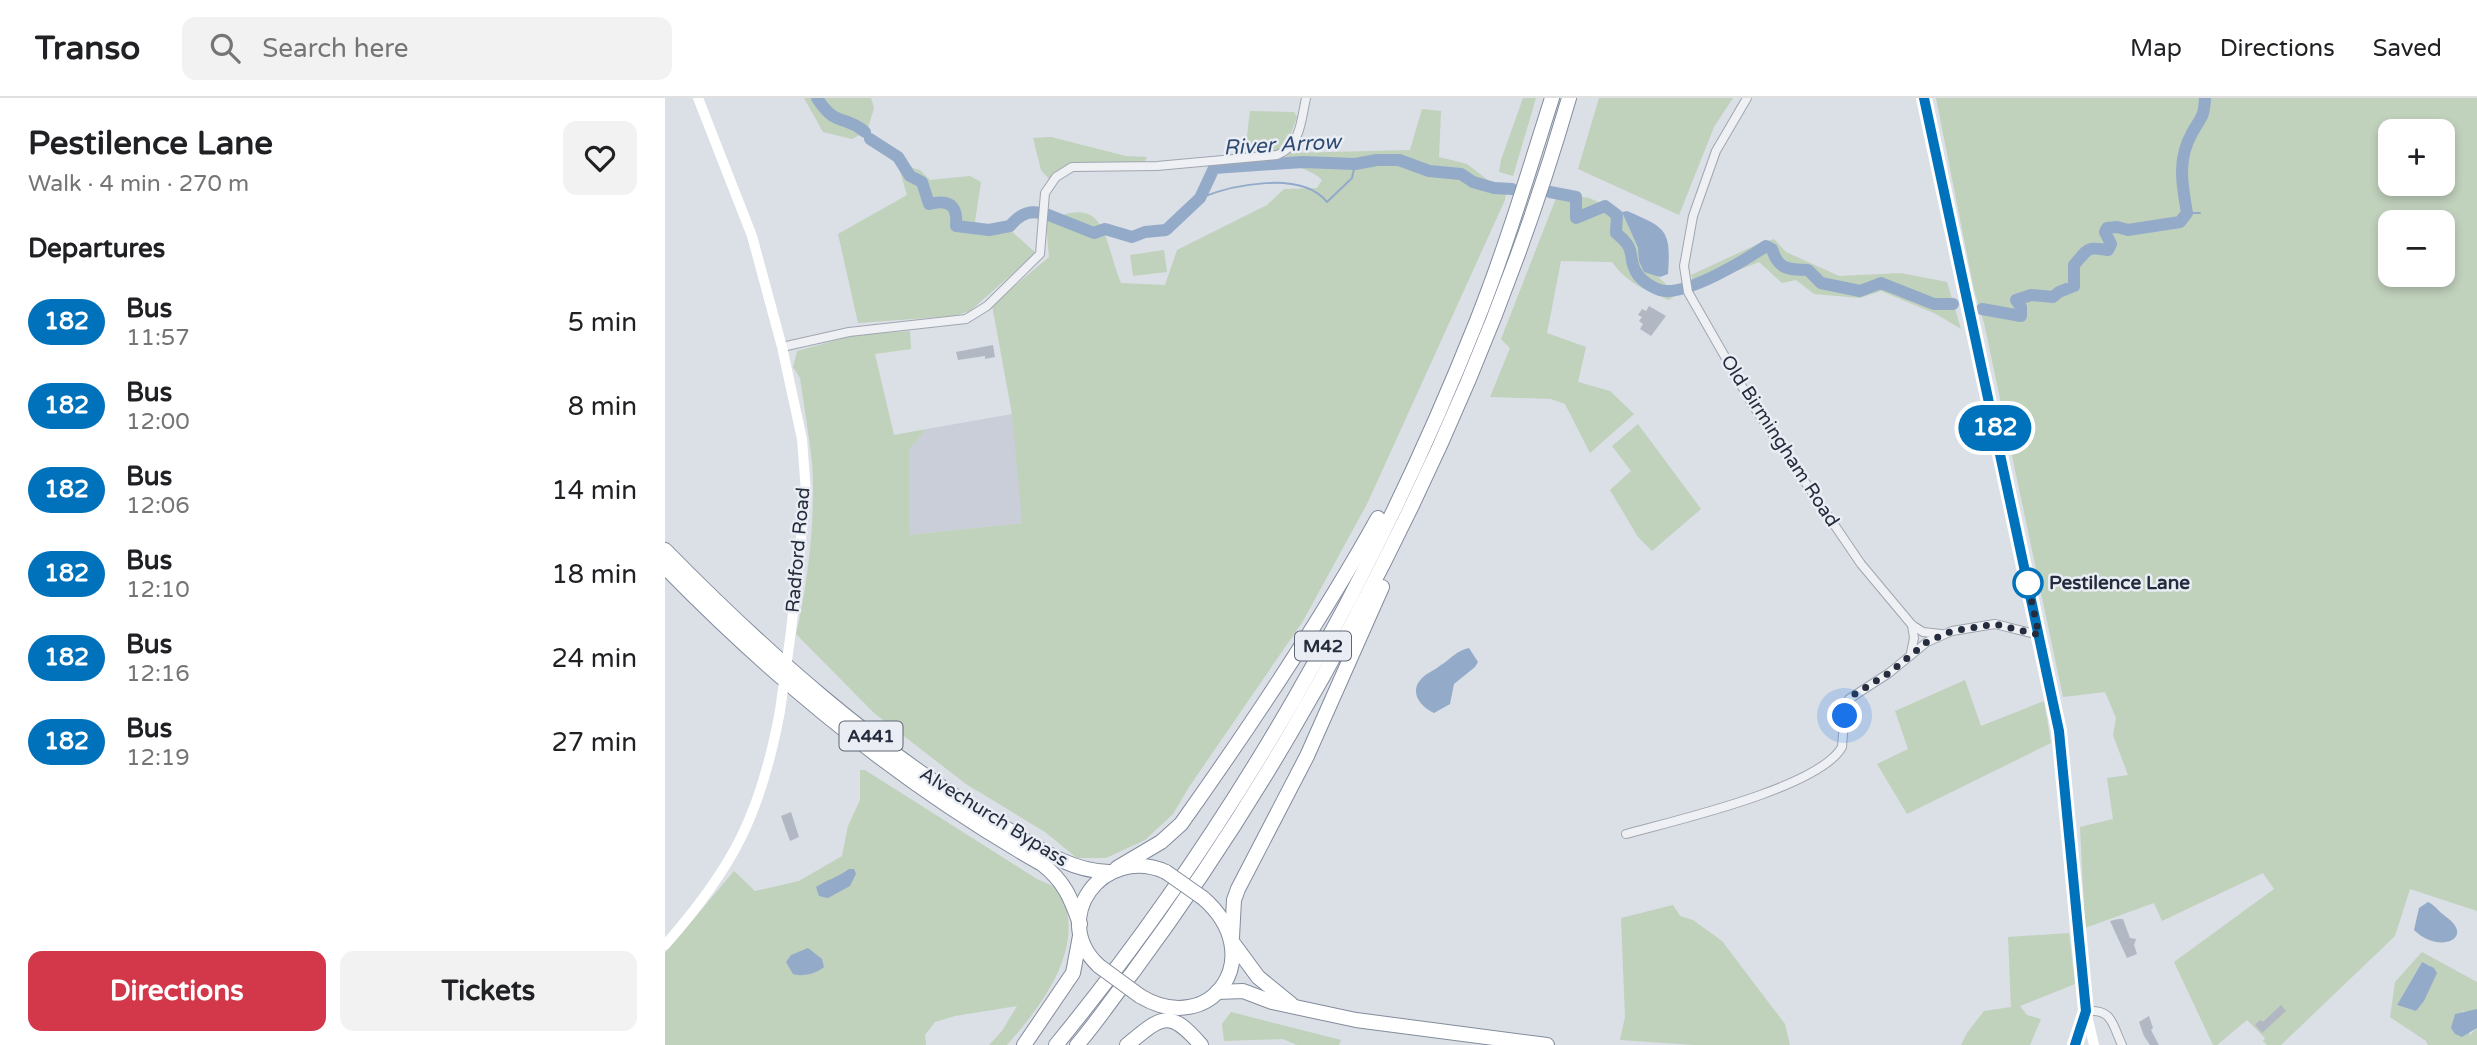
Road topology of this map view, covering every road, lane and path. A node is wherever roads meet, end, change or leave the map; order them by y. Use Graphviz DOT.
graph roads {
  1 [pos="698,98"];
  2 [pos="1306,98"];
  3 [pos="1552,98"];
  4 [pos="1569,98"];
  5 [pos="1747,98"];
  6 [pos="1924,98"];
  7 [pos="782,347"];
  8 [pos="1423,446"];
  9 [pos="1399,536"];
  10 [pos="665,550"];
  11 [pos="665,567"];
  12 [pos="1912,625"];
  13 [pos="1941,634"];
  14 [pos="2039,635"];
  15 [pos="1911,653"];
  16 [pos="1626,834"];
  17 [pos="1113,870"];
  18 [pos="1080,929"];
  19 [pos="1232,939"];
  20 [pos="665,945"];
  21 [pos="1217,992"];
  22 [pos="1291,1004"];
  23 [pos="1169,1007"];
  24 [pos="2086,1011"];
  25 [pos="1024,1045"];
  26 [pos="1056,1045"];
  27 [pos="1077,1045"];
  28 [pos="1119,1045"];
  29 [pos="1127,1045"];
  30 [pos="1201,1045"];
  31 [pos="1547,1045"];
  32 [pos="2075,1045"];
  33 [pos="2094,1045"];
  34 [pos="2122,1045"];
  1 -- 7 [label="main road, Radford Road"];
  2 -- 7 [label="street"];
  3 -- 8 [label="highway, M42"];
  4 -- 9 [label="highway, M42"];
  5 -- 12 [label="street, Old Birmingham Road"];
  6 -- 14 [label="main road"];
  7 -- 20 [label="main road, Radford Road, bridge"];
  8 -- 17 [label="highway, M42"];
  8 -- 26 [label="highway, M42"];
  9 -- 19 [label="highway, M42"];
  9 -- 27 [label="highway, M42"];
  10 -- 17 [label="highway, Alvechurch Bypass / A441"];
  11 -- 18 [label="highway, Alvechurch Bypass / A441"];
  12 -- 13 [label="street"];
  12 -- 15 [label="street"];
  13 -- 14 [label="street"];
  13 -- 15 [label="street"];
  14 -- 24 [label="main road"];
  15 -- 16 [label="street"];
  17 -- 18 [label="highway"];
  17 -- 19 [label="highway, bridge"];
  18 -- 23 [label="highway, bridge"];
  18 -- 25 [label="highway"];
  19 -- 21 [label="highway"];
  19 -- 22 [label="highway"];
  21 -- 22 [label="highway"];
  21 -- 23 [label="highway"];
  22 -- 31 [label="highway"];
  23 -- 28 [label="highway"];
  24 -- 32 [label="main road"];
  24 -- 33 [label="main road"];
  24 -- 34 [label="street"];
  29 -- 30 [label="highway"];
}
